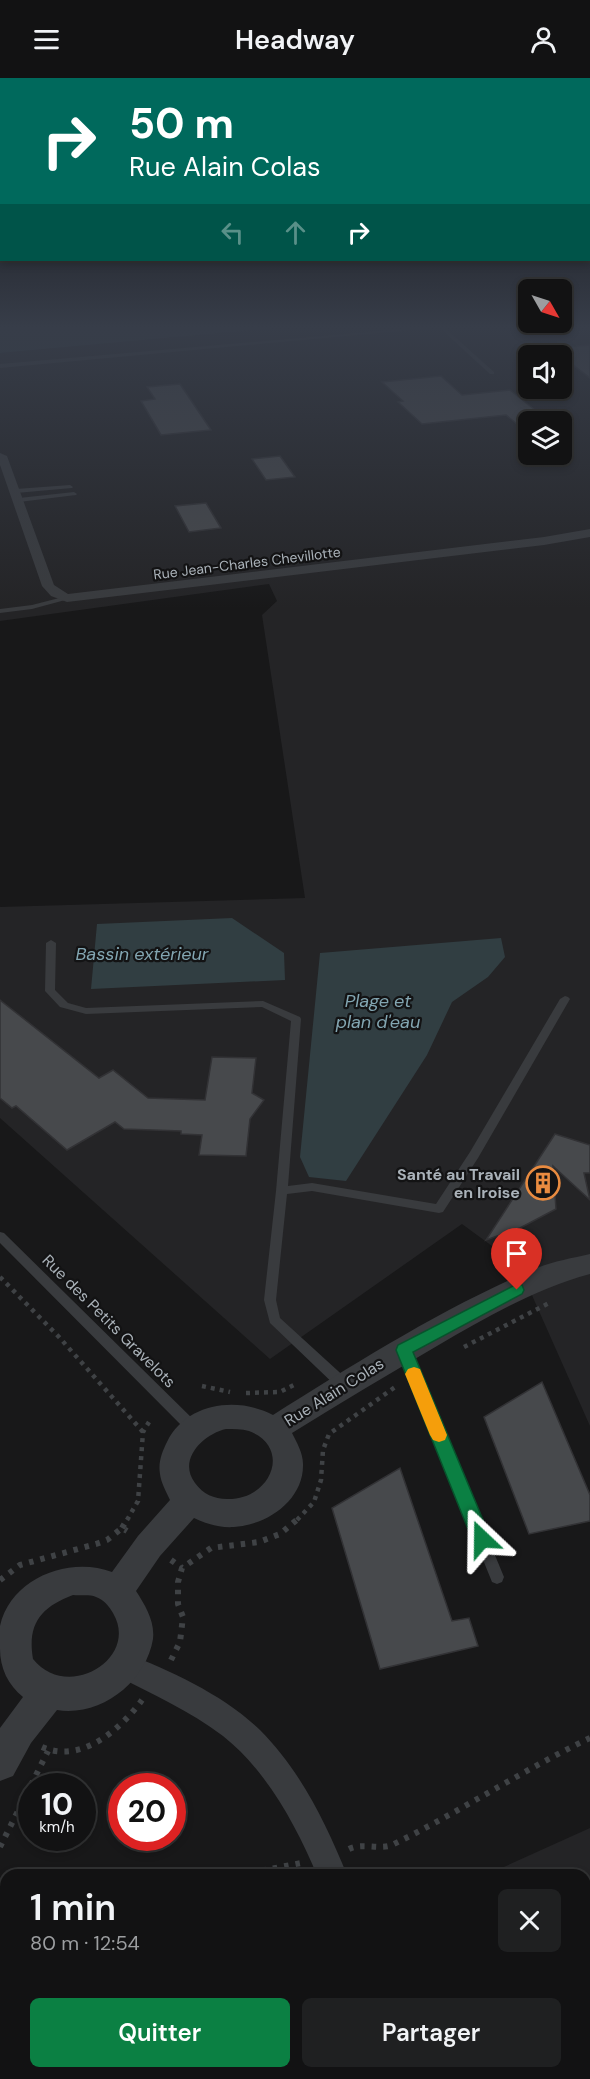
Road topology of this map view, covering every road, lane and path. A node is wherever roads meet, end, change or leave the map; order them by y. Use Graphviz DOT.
graph roads {
  1 [pos="1,454"];
  2 [pos="70,487"];
  3 [pos="74,494"];
  4 [pos="18,496"];
  5 [pos="590,533"];
  6 [pos="67,598"];
  7 [pos="0,610"];
  8 [pos="51,943"];
  9 [pos="566,999"];
  10 [pos="282,1191"];
  11 [pos="0,1236"];
  12 [pos="590,1263"];
  13 [pos="0,1277"];
  14 [pos="560,1298"];
  15 [pos="455,1352"];
  16 [pos="409,1362"];
  17 [pos="345,1385"];
  18 [pos="149,1422"];
  19 [pos="194,1429"];
  20 [pos="273,1430"];
  21 [pos="143,1432"];
  22 [pos="190,1500"];
  23 [pos="122,1528"];
  24 [pos="149,1545"];
  25 [pos="497,1577"];
  26 [pos="1,1578"];
  27 [pos="117,1591"];
  28 [pos="8,1625"];
  29 [pos="125,1666"];
  30 [pos="49,1693"];
  31 [pos="590,1738"];
  32 [pos="48,1751"];
  33 [pos="0,1763"];
  34 [pos="0,1847"];
  35 [pos="329,1866"];
  36 [pos="299,1869"];
  1 -- 4 [label="street"];
  2 -- 4 [label="lane"];
  3 -- 4 [label="lane"];
  4 -- 6 [label="street"];
  5 -- 6 [label="street, Rue Jean-Charles Chevillotte"];
  6 -- 7 [label="lane"];
  8 -- 10 [label="lane"];
  9 -- 10 [label="lane"];
  10 -- 17 [label="lane"];
  11 -- 19 [label="lane, Rue des Petits Gravelots"];
  12 -- 16 [label="street, Rue Alain Colas"];
  13 -- 21 [label="path"];
  14 -- 15 [label="path"];
  16 -- 17 [label="street, Rue Alain Colas"];
  16 -- 24 [label="path"];
  16 -- 25 [label="lane"];
  17 -- 20 [label="street, Rue Alain Colas"];
  18 -- 21 [label="path"];
  19 -- 20 [label="street"];
  19 -- 22 [label="street"];
  20 -- 22 [label="street"];
  21 -- 23 [label="path"];
  22 -- 24 [label="street"];
  23 -- 24 [label="path"];
  23 -- 26 [label="path"];
  24 -- 27 [label="street"];
  27 -- 28 [label="street"];
  27 -- 29 [label="street"];
  28 -- 30 [label="street"];
  29 -- 30 [label="street"];
  29 -- 35 [label="street"];
  30 -- 33 [label="street"];
  31 -- 35 [label="path"];
  32 -- 34 [label="path"];
  35 -- 36 [label="path"];
}
